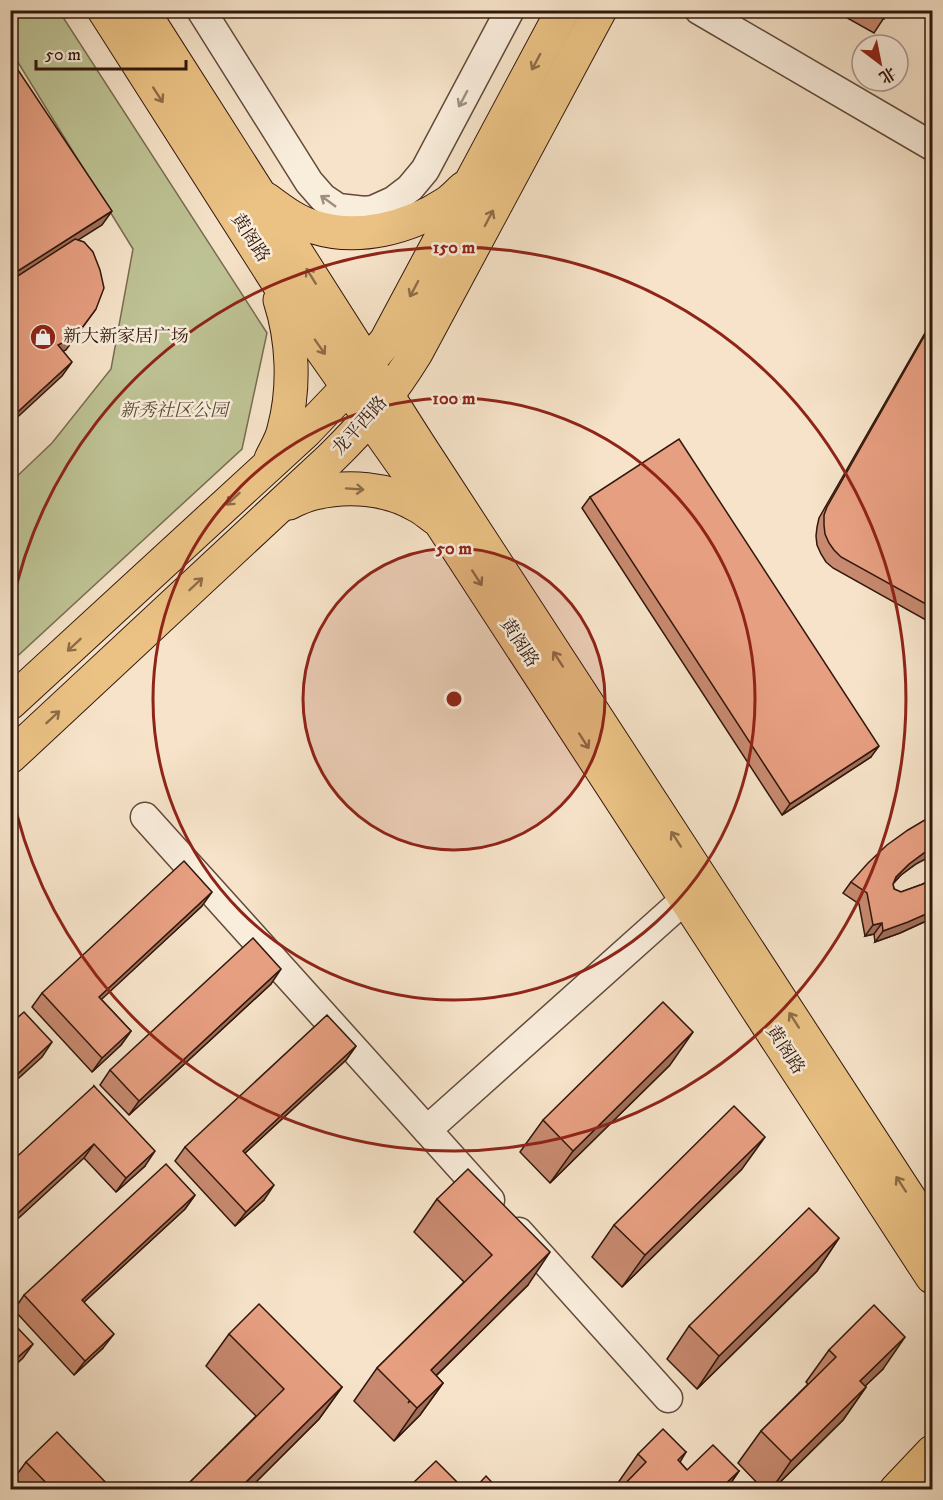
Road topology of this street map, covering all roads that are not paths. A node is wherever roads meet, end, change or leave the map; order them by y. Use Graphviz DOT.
graph roads {
  1 [pos="104,10"];
  2 [pos="142,10"];
  3 [pos="201,10"];
  4 [pos="510,10"];
  5 [pos="563,10"];
  6 [pos="600,10"];
  7 [pos="699,10"];
  8 [pos="933,146"];
  9 [pos="472,181"];
  10 [pos="258,193"];
  11 [pos="271,272"];
  12 [pos="358,376"];
  13 [pos="379,407"];
  14 [pos="268,466"];
  15 [pos="279,507"];
  16 [pos="442,524"];
  17 [pos="100,621"];
  18 [pos="126,649"];
  19 [pos="10,703"];
  20 [pos="10,757"];
  21 [pos="145,817"];
  22 [pos="695,890"];
  23 [pos="427,1130"];
  24 [pos="933,1233"];
  25 [pos="933,1277"];
  26 [pos="668,1398"];
  27 [pos="933,1452"];
  28 [pos="896,1490"];
  1 -- 11 [label="main road, 黄阁路, one-way"];
  2 -- 10 [label="main road, 黄阁路"];
  4 -- 3 [label="lane, one-way"];
  5 -- 9 [label="main road, 龙平西路, one-way"];
  13 -- 6 [label="main road, 龙平西路, one-way"];
  7 -- 8 [label="lane"];
  9 -- 10 [label="main road"];
  9 -- 12 [label="main road, 龙平西路, one-way"];
  12 -- 10 [label="main road, 黄阁路, one-way"];
  11 -- 12 [label="main road, 黄阁路, one-way"];
  11 -- 14 [label="main road"];
  12 -- 13 [label="main road, 黄阁路"];
  12 -- 14 [label="main road, 龙平西路"];
  13 -- 15 [label="main road, 龙平西路"];
  13 -- 16 [label="main road, 黄阁路"];
  22 -- 13 [label="main road, 黄阁路, one-way"];
  14 -- 17 [label="main road, 龙平西路, one-way"];
  15 -- 16 [label="main road, one-way"];
  18 -- 15 [label="main road, 龙平西路, one-way"];
  16 -- 22 [label="main road, 黄阁路, one-way"];
  17 -- 18 [label="main road"];
  17 -- 19 [label="main road, 龙平西路, one-way"];
  20 -- 18 [label="main road, 龙平西路, one-way"];
  21 -- 23 [label="lane"];
  22 -- 23 [label="lane"];
  24 -- 22 [label="main road, 黄阁路, one-way"];
  22 -- 25 [label="main road, 黄阁路"];
  23 -- 26 [label="lane"];
  27 -- 28 [label="main road"];
}
